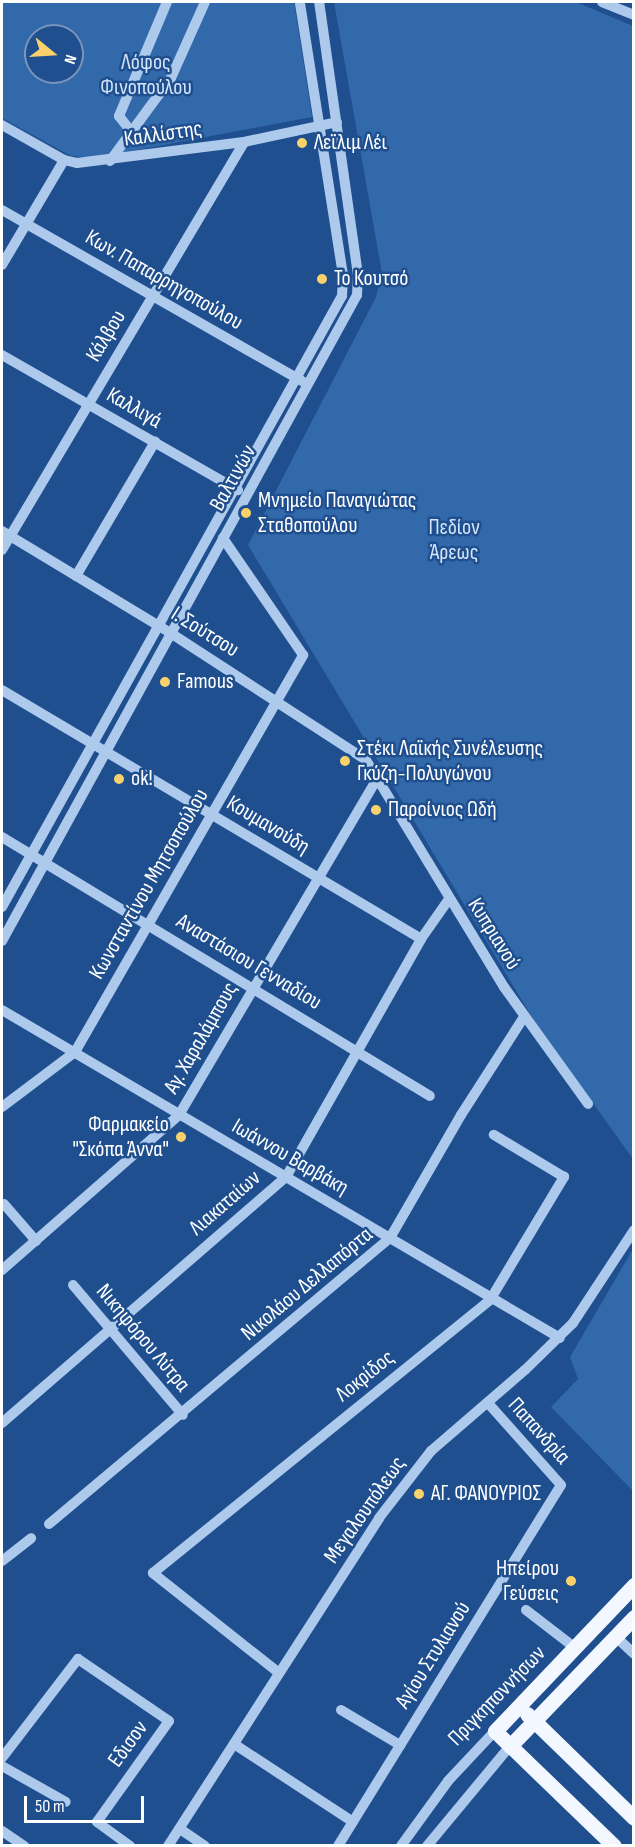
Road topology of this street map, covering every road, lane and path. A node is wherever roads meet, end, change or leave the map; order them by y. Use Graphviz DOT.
graph roads {
  1 [pos="167,2"];
  2 [pos="205,2"];
  3 [pos="300,2"];
  4 [pos="319,2"];
  5 [pos="602,2"];
  6 [pos="633,15"];
  7 [pos="337,122"];
  8 [pos="319,125"];
  9 [pos="2,126"];
  10 [pos="133,134"];
  11 [pos="244,142"];
  12 [pos="64,160"];
  13 [pos="110,161"];
  14 [pos="2,210"];
  15 [pos="26,224"];
  16 [pos="2,265"];
  17 [pos="152,296"];
  18 [pos="2,355"];
  19 [pos="296,377"];
  20 [pos="308,384"];
  21 [pos="88,404"];
  22 [pos="155,442"];
  23 [pos="234,488"];
  24 [pos="246,495"];
  25 [pos="6,534"];
  26 [pos="223,538"];
  27 [pos="2,550"];
  28 [pos="76,576"];
  29 [pos="158,625"];
  30 [pos="172,634"];
  31 [pos="2,690"];
  32 [pos="277,700"];
  33 [pos="92,744"];
  34 [pos="106,753"];
  35 [pos="378,777"];
  36 [pos="211,814"];
  37 [pos="2,837"];
  38 [pos="32,854"];
  39 [pos="47,862"];
  40 [pos="318,878"];
  41 [pos="449,899"];
  42 [pos="2,907"];
  43 [pos="148,924"];
  44 [pos="422,939"];
  45 [pos="2,941"];
  46 [pos="253,988"];
  47 [pos="2,1010"];
  48 [pos="524,1017"];
  49 [pos="75,1052"];
  50 [pos="358,1052"];
  51 [pos="430,1096"];
  52 [pos="588,1104"];
  53 [pos="2,1107"];
  54 [pos="179,1115"];
  55 [pos="494,1135"];
  56 [pos="286,1177"];
  57 [pos="4,1204"];
  58 [pos="633,1230"];
  59 [pos="390,1239"];
  60 [pos="36,1241"];
  61 [pos="2,1270"];
  62 [pos="73,1285"];
  63 [pos="490,1300"];
  64 [pos="110,1329"];
  65 [pos="560,1338"];
  66 [pos="488,1403"];
  67 [pos="183,1415"];
  68 [pos="2,1423"];
  69 [pos="561,1485"];
  70 [pos="49,1524"];
  71 [pos="31,1538"];
  72 [pos="2,1561"];
  73 [pos="633,1585"];
  74 [pos="526,1610"];
  75 [pos="633,1617"];
  76 [pos="615,1636"];
  77 [pos="574,1647"];
  78 [pos="633,1654"];
  79 [pos="279,1673"];
  80 [pos="518,1706"];
  81 [pos="341,1710"];
  82 [pos="533,1721"];
  83 [pos="495,1731"];
  84 [pos="234,1744"];
  85 [pos="400,1745"];
  86 [pos="510,1746"];
  87 [pos="2,1758"];
  88 [pos="2,1766"];
  89 [pos="66,1802"];
  90 [pos="633,1818"];
  91 [pos="353,1822"];
  92 [pos="180,1829"];
  93 [pos="2,1831"];
  94 [pos="24,1845"];
  95 [pos="130,1845"];
  96 [pos="168,1845"];
  97 [pos="205,1845"];
  98 [pos="338,1845"];
  99 [pos="401,1845"];
  100 [pos="427,1845"];
  101 [pos="614,1845"];
  1 -- 10 [label="street"];
  2 -- 10 [label="street"];
  3 -- 8 [label="street, Βαλτινών"];
  4 -- 7 [label="street, Βαλτινών"];
  5 -- 6 [label="street"];
  7 -- 8 [label="street, Καλλίστης"];
  7 -- 20 [label="street, Βαλτινών"];
  8 -- 11 [label="street, Καλλίστης"];
  8 -- 19 [label="street, Βαλτινών"];
  9 -- 12 [label="street, Καλλίστης"];
  10 -- 13 [label="street"];
  11 -- 13 [label="street, Καλλίστης"];
  11 -- 17 [label="street, Κάλβου"];
  12 -- 13 [label="street, Καλλίστης"];
  12 -- 15 [label="street"];
  14 -- 15 [label="street, Κων. Παπαρρηγοπούλου"];
  15 -- 16 [label="street"];
  15 -- 17 [label="street, Κων. Παπαρρηγοπούλου"];
  17 -- 19 [label="street, Κων. Παπαρρηγοπούλου"];
  17 -- 21 [label="street, Κάλβου"];
  18 -- 21 [label="street, Καλλιγά"];
  19 -- 20 [label="street, Κων. Παπαρρηγοπούλου"];
  19 -- 23 [label="street, Βαλτινών"];
  20 -- 24 [label="street, Βαλτινών"];
  21 -- 22 [label="street, Καλλιγά"];
  21 -- 25 [label="street, Κάλβου"];
  22 -- 23 [label="street, Καλλιγά"];
  22 -- 28 [label="street"];
  23 -- 24 [label="street, Καλλιγά"];
  23 -- 29 [label="street, Βαλτινών"];
  24 -- 26 [label="street, Βαλτινών"];
  25 -- 27 [label="street, Κάλβου"];
  25 -- 28 [label="street, Ι. Σούτσου"];
  26 -- 30 [label="street, Βαλτινών"];
  26 -- 32 [label="street, Κωνσταντίνου Μητσοπούλου"];
  28 -- 29 [label="street, Ι. Σούτσου"];
  29 -- 30 [label="street, Ι. Σούτσου"];
  29 -- 33 [label="street, Βαλτινών"];
  30 -- 32 [label="street, Ι. Σούτσου"];
  30 -- 34 [label="street, Βαλτινών"];
  31 -- 33 [label="street, Κουμανούδη"];
  32 -- 35 [label="street, Ι. Σούτσου"];
  32 -- 36 [label="street, Κωνσταντίνου Μητσοπούλου"];
  33 -- 34 [label="street, Κουμανούδη"];
  33 -- 38 [label="street, Βαλτινών"];
  34 -- 36 [label="street, Κουμανούδη"];
  34 -- 39 [label="street, Βαλτινών"];
  35 -- 40 [label="street, Αγ. Χαραλάμπους"];
  35 -- 41 [label="street, Κυπριανού"];
  36 -- 40 [label="street, Κουμανούδη"];
  36 -- 43 [label="street, Κωνσταντίνου Μητσοπούλου"];
  37 -- 38 [label="street, Αναστάσιου Γενναδίου"];
  38 -- 39 [label="street, Αναστάσιου Γενναδίου"];
  38 -- 42 [label="street, Βαλτινών"];
  39 -- 43 [label="street, Αναστάσιου Γενναδίου"];
  39 -- 45 [label="street, Βαλτινών"];
  40 -- 44 [label="street, Κουμανούδη"];
  40 -- 46 [label="street, Αγ. Χαραλάμπους"];
  41 -- 44 [label="street, Λιακαταίων"];
  41 -- 48 [label="street, Κυπριανού"];
  43 -- 46 [label="street, Αναστάσιου Γενναδίου"];
  43 -- 49 [label="street, Κωνσταντίνου Μητσοπούλου"];
  44 -- 50 [label="street, Λιακαταίων"];
  46 -- 50 [label="street, Αναστάσιου Γενναδίου"];
  46 -- 54 [label="street, Αγ. Χαραλάμπους"];
  47 -- 49 [label="street, Ιωάννου Βαρβάκη"];
  48 -- 52 [label="street, Κυπριανού"];
  48 -- 59 [label="street, Νικολάου Δελλαπόρτα"];
  49 -- 53 [label="street, Κωνσταντίνου Μητσοπούλου"];
  49 -- 54 [label="street, Ιωάννου Βαρβάκη"];
  50 -- 51 [label="street, Αναστάσιου Γενναδίου"];
  50 -- 56 [label="street, Λιακαταίων"];
  54 -- 56 [label="street, Ιωάννου Βαρβάκη"];
  54 -- 60 [label="street, Αγ. Χαραλάμπους"];
  55 -- 63 [label="street, Λοκρίδος"];
  56 -- 59 [label="street, Ιωάννου Βαρβάκη"];
  56 -- 64 [label="street, Λιακαταίων"];
  57 -- 60 [label="street"];
  58 -- 65 [label="street, Μεγαλουπόλεως"];
  59 -- 63 [label="street, Ιωάννου Βαρβάκη"];
  59 -- 67 [label="street, Νικολάου Δελλαπόρτα"];
  60 -- 61 [label="street, Αγ. Χαραλάμπους"];
  62 -- 64 [label="street, Νικηφόρου Λύτρα"];
  63 -- 65 [label="street, Ιωάννου Βαρβάκη"];
  63 -- 79 [label="street, Λοκρίδος"];
  64 -- 67 [label="street, Νικηφόρου Λύτρα"];
  64 -- 68 [label="street, Λιακαταίων"];
  65 -- 66 [label="street, Μεγαλουπόλεως"];
  66 -- 69 [label="street, Παπανδρία"];
  66 -- 79 [label="street, Μεγαλουπόλεως"];
  67 -- 70 [label="street, Νικολάου Δελλαπόρτα"];
  69 -- 85 [label="street, Αγίου Στυλιανού"];
  71 -- 72 [label="street"];
  73 -- 77 [label="main road, Πριγκηποννήσων"];
  74 -- 77 [label="street"];
  75 -- 76 [label="main road, Πριγκηποννήσων"];
  76 -- 78 [label="street"];
  76 -- 82 [label="main road, Πριγκηποννήσων"];
  77 -- 80 [label="main road, Πριγκηποννήσων"];
  79 -- 84 [label="street, Μεγαλουπόλεως"];
  80 -- 82 [label="main road"];
  80 -- 83 [label="main road, Πριγκηποννήσων"];
  81 -- 85 [label="street"];
  82 -- 86 [label="main road, Πριγκηποννήσων"];
  82 -- 90 [label="main road"];
  83 -- 86 [label="main road"];
  83 -- 99 [label="street, Πριγκηποννήσων"];
  84 -- 91 [label="street"];
  84 -- 92 [label="street, Μεγαλουπόλεως"];
  85 -- 91 [label="street, Αγίου Στυλιανού"];
  86 -- 100 [label="street, Πριγκηποννήσων"];
  86 -- 101 [label="main road"];
  87 -- 95 [label="street, Εδισον"];
  88 -- 89 [label="street"];
  91 -- 98 [label="street, Αγίου Στυλιανού"];
  92 -- 96 [label="street, Μεγαλουπόλεως"];
  92 -- 97 [label="street"];
  93 -- 94 [label="street"];
}
